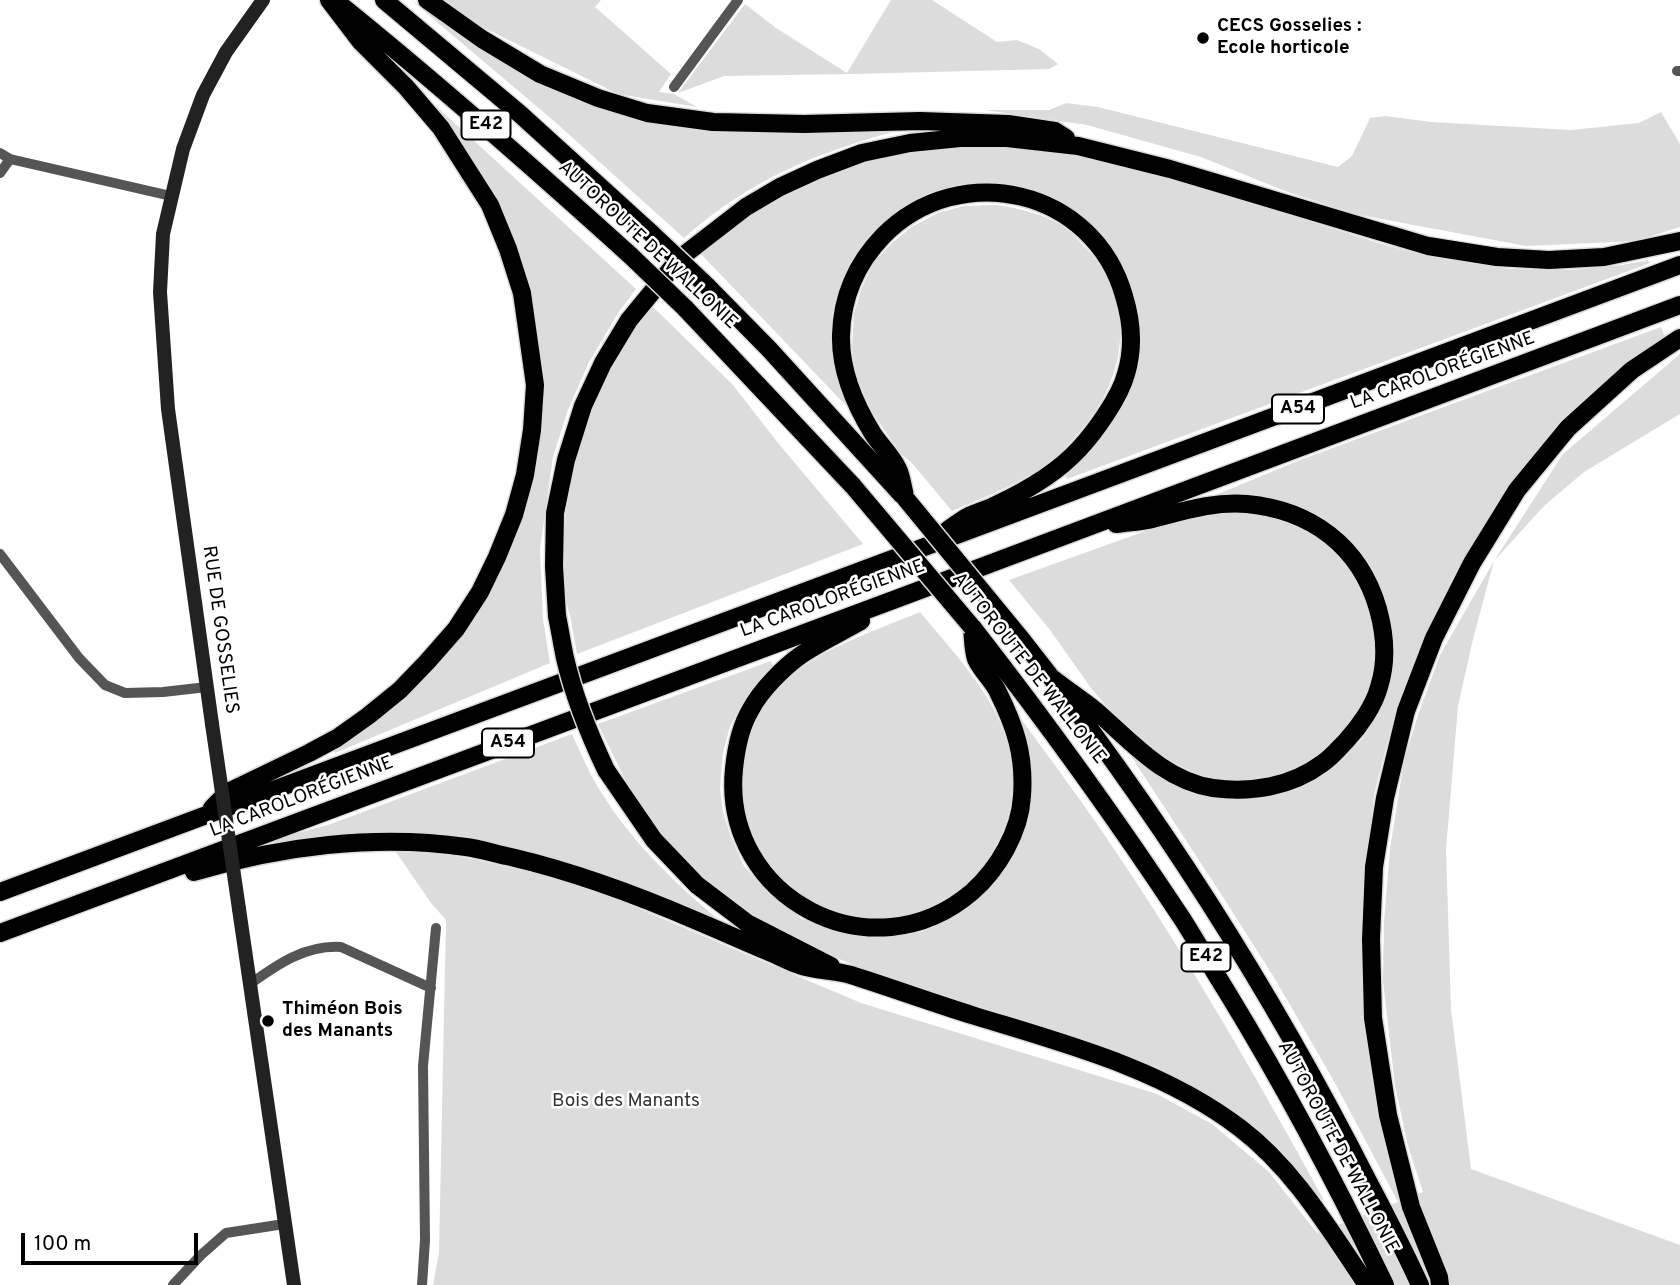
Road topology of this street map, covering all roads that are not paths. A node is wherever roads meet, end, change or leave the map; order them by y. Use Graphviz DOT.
graph roads {
  1 [pos="263,0"];
  2 [pos="329,0"];
  3 [pos="335,0"];
  4 [pos="384,0"];
  5 [pos="427,0"];
  6 [pos="738,0"];
  7 [pos="674,87"];
  8 [pos="1078,146"];
  9 [pos="5,156"];
  10 [pos="0,173"];
  11 [pos="171,196"];
  12 [pos="1680,241"];
  13 [pos="1680,265"];
  14 [pos="1680,305"];
  15 [pos="1680,338"];
  16 [pos="891,471"];
  17 [pos="1079,530"];
  18 [pos="915,551"];
  19 [pos="0,554"];
  20 [pos="904,597"];
  21 [pos="984,655"];
  22 [pos="1052,678"];
  23 [pos="207,687"];
  24 [pos="206,815"];
  25 [pos="113,891"];
  26 [pos="0,892"];
  27 [pos="436,928"];
  28 [pos="0,933"];
  29 [pos="848,974"];
  30 [pos="250,984"];
  31 [pos="431,988"];
  32 [pos="284,1224"];
  33 [pos="173,1285"];
  34 [pos="294,1285"];
  35 [pos="422,1285"];
  36 [pos="1367,1285"];
  37 [pos="1385,1285"];
  38 [pos="1420,1285"];
  39 [pos="1440,1285"];
  1 -- 11 [label="street, RUE DE GOSSELIES"];
  2 -- 24 [label="highway"];
  3 -- 21 [label="highway, AUTOROUTE DE WALLONIE / E42, bridge"];
  4 -- 16 [label="highway, AUTOROUTE DE WALLONIE / E42, bridge"];
  5 -- 8 [label="highway"];
  6 -- 7 [label="street"];
  8 -- 12 [label="highway"];
  8 -- 29 [label="highway, bridge"];
  9 -- 10 [label="street"];
  9 -- 11 [label="street"];
  11 -- 23 [label="street, RUE DE GOSSELIES"];
  13 -- 18 [label="highway, LA CAROLORÉGIENNE / A54"];
  14 -- 17 [label="highway, LA CAROLORÉGIENNE / A54"];
  15 -- 39 [label="highway"];
  16 -- 18 [label="highway"];
  16 -- 22 [label="highway, AUTOROUTE DE WALLONIE / E42, bridge"];
  17 -- 20 [label="highway, LA CAROLORÉGIENNE / A54"];
  17 -- 22 [label="highway"];
  18 -- 24 [label="highway, LA CAROLORÉGIENNE / A54"];
  19 -- 23 [label="street"];
  20 -- 21 [label="highway"];
  20 -- 25 [label="highway, LA CAROLORÉGIENNE / A54"];
  21 -- 37 [label="highway, AUTOROUTE DE WALLONIE / E42"];
  22 -- 38 [label="highway, AUTOROUTE DE WALLONIE / E42"];
  23 -- 30 [label="street, RUE DE GOSSELIES, bridge"];
  24 -- 26 [label="highway, LA CAROLORÉGIENNE / A54"];
  25 -- 28 [label="highway, LA CAROLORÉGIENNE / A54"];
  25 -- 29 [label="highway"];
  27 -- 31 [label="street"];
  29 -- 36 [label="highway"];
  30 -- 31 [label="street"];
  30 -- 32 [label="street, RUE DE GOSSELIES"];
  31 -- 35 [label="street"];
  32 -- 33 [label="street"];
  32 -- 34 [label="street, RUE DE GOSSELIES"];
}
